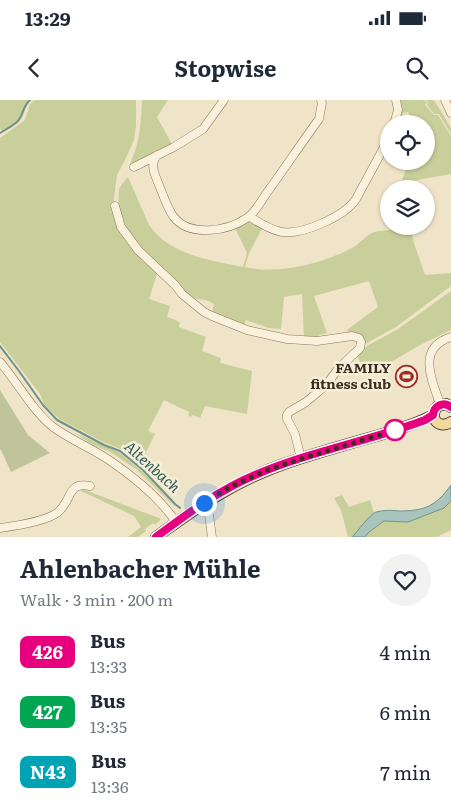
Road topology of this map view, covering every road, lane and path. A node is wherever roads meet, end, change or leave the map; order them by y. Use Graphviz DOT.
graph roads {
  1 [pos="224,100"];
  2 [pos="321,100"];
  3 [pos="396,100"];
  4 [pos="445,100"];
  5 [pos="451,113"];
  6 [pos="397,115"];
  7 [pos="380,155"];
  8 [pos="156,156"];
  9 [pos="134,167"];
  10 [pos="115,206"];
  11 [pos="250,217"];
  12 [pos="451,337"];
  13 [pos="0,362"];
  14 [pos="440,404"];
  15 [pos="451,407"];
  16 [pos="433,415"];
  17 [pos="451,422"];
  18 [pos="301,459"];
  19 [pos="90,486"];
  20 [pos="204,503"];
  21 [pos="176,522"];
  22 [pos="0,528"];
  23 [pos="156,537"];
  24 [pos="212,537"];
  1 -- 8 [label="street"];
  2 -- 11 [label="street"];
  3 -- 6 [label="street"];
  4 -- 5 [label="street"];
  7 -- 11 [label="street"];
  8 -- 9 [label="street"];
  8 -- 11 [label="street"];
  10 -- 18 [label="street"];
  12 -- 14 [label="street"];
  13 -- 21 [label="street"];
  14 -- 15 [label="main road"];
  14 -- 16 [label="main road"];
  16 -- 17 [label="main road"];
  16 -- 18 [label="main road"];
  18 -- 20 [label="main road"];
  19 -- 22 [label="street"];
  20 -- 21 [label="main road"];
  20 -- 24 [label="street"];
  21 -- 23 [label="main road"];
}
